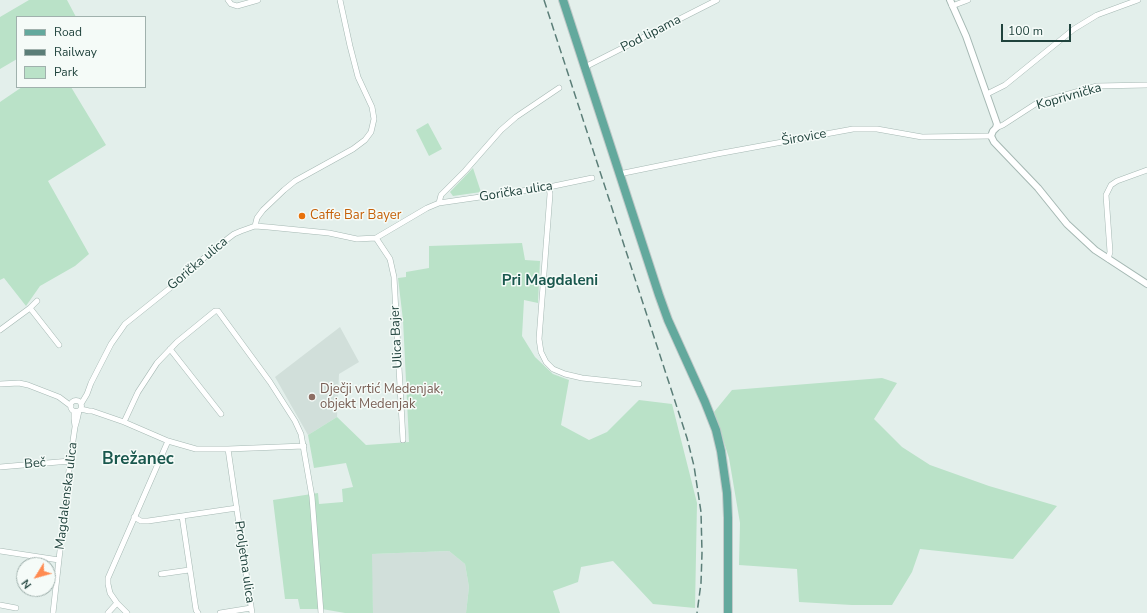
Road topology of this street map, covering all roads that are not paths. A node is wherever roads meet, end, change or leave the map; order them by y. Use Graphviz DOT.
graph roads {
  1 [pos="228,0"];
  2 [pos="258,0"];
  3 [pos="340,0"];
  4 [pos="563,0"];
  5 [pos="717,0"];
  6 [pos="968,0"];
  7 [pos="1138,0"];
  8 [pos="951,3"];
  9 [pos="585,67"];
  10 [pos="1147,85"];
  11 [pos="559,88"];
  12 [pos="987,94"];
  13 [pos="996,128"];
  14 [pos="991,136"];
  15 [pos="1147,170"];
  16 [pos="619,174"];
  17 [pos="592,178"];
  18 [pos="549,187"];
  19 [pos="439,203"];
  20 [pos="256,226"];
  21 [pos="376,238"];
  22 [pos="1108,259"];
  23 [pos="1147,284"];
  24 [pos="38,300"];
  25 [pos="30,308"];
  26 [pos="0,330"];
  27 [pos="59,345"];
  28 [pos="170,349"];
  29 [pos="0,384"];
  30 [pos="639,384"];
  31 [pos="77,406"];
  32 [pos="221,414"];
  33 [pos="124,422"];
  34 [pos="403,440"];
  35 [pos="168,441"];
  36 [pos="304,446"];
  37 [pos="228,449"];
  38 [pos="70,461"];
  39 [pos="0,467"];
  40 [pos="237,508"];
  41 [pos="182,516"];
  42 [pos="134,517"];
  43 [pos="0,551"];
  44 [pos="59,560"];
  45 [pos="189,570"];
  46 [pos="161,574"];
  47 [pos="117,603"];
  48 [pos="0,605"];
  49 [pos="16,608"];
  50 [pos="252,611"];
  51 [pos="53,613"];
  52 [pos="108,613"];
  53 [pos="128,613"];
  54 [pos="198,613"];
  55 [pos="220,613"];
  56 [pos="321,613"];
  57 [pos="728,613"];
  1 -- 2 [label="street"];
  3 -- 20 [label="street"];
  4 -- 9 [label="main road"];
  5 -- 9 [label="street, Pod lipama"];
  6 -- 8 [label="street"];
  7 -- 12 [label="street"];
  8 -- 12 [label="street"];
  9 -- 16 [label="main road"];
  10 -- 13 [label="street, Koprivnička"];
  11 -- 19 [label="street"];
  12 -- 13 [label="street"];
  13 -- 14 [label="street"];
  14 -- 16 [label="street, Širovice"];
  14 -- 22 [label="street"];
  15 -- 22 [label="street"];
  16 -- 57 [label="main road"];
  17 -- 18 [label="street, Gorička ulica"];
  18 -- 19 [label="street, Gorička ulica"];
  18 -- 30 [label="street"];
  19 -- 21 [label="street, Gorička ulica"];
  20 -- 21 [label="street, Gorička ulica"];
  20 -- 31 [label="street, Gorička ulica"];
  21 -- 34 [label="street, Ulica Bajer"];
  22 -- 23 [label="street"];
  24 -- 25 [label="street"];
  25 -- 26 [label="street"];
  25 -- 27 [label="street"];
  28 -- 32 [label="street"];
  28 -- 33 [label="street"];
  28 -- 36 [label="street"];
  29 -- 31 [label="street"];
  31 -- 33 [label="street"];
  31 -- 38 [label="street, Magdalenska ulica"];
  33 -- 35 [label="street"];
  35 -- 37 [label="street"];
  35 -- 42 [label="street"];
  36 -- 37 [label="street"];
  36 -- 56 [label="street"];
  37 -- 40 [label="street, Proljetna ulica"];
  38 -- 39 [label="street, Beč"];
  38 -- 44 [label="street, Magdalenska ulica"];
  40 -- 41 [label="street, Proljetna ulica"];
  40 -- 50 [label="street, Proljetna ulica"];
  41 -- 42 [label="street, Proljetna ulica"];
  41 -- 45 [label="street"];
  42 -- 47 [label="street"];
  43 -- 44 [label="street"];
  44 -- 51 [label="street, Magdalenska ulica"];
  45 -- 46 [label="street"];
  45 -- 54 [label="street"];
  47 -- 52 [label="street"];
  47 -- 53 [label="street"];
  48 -- 49 [label="street"];
  50 -- 55 [label="street, Proljetna ulica"];
}
